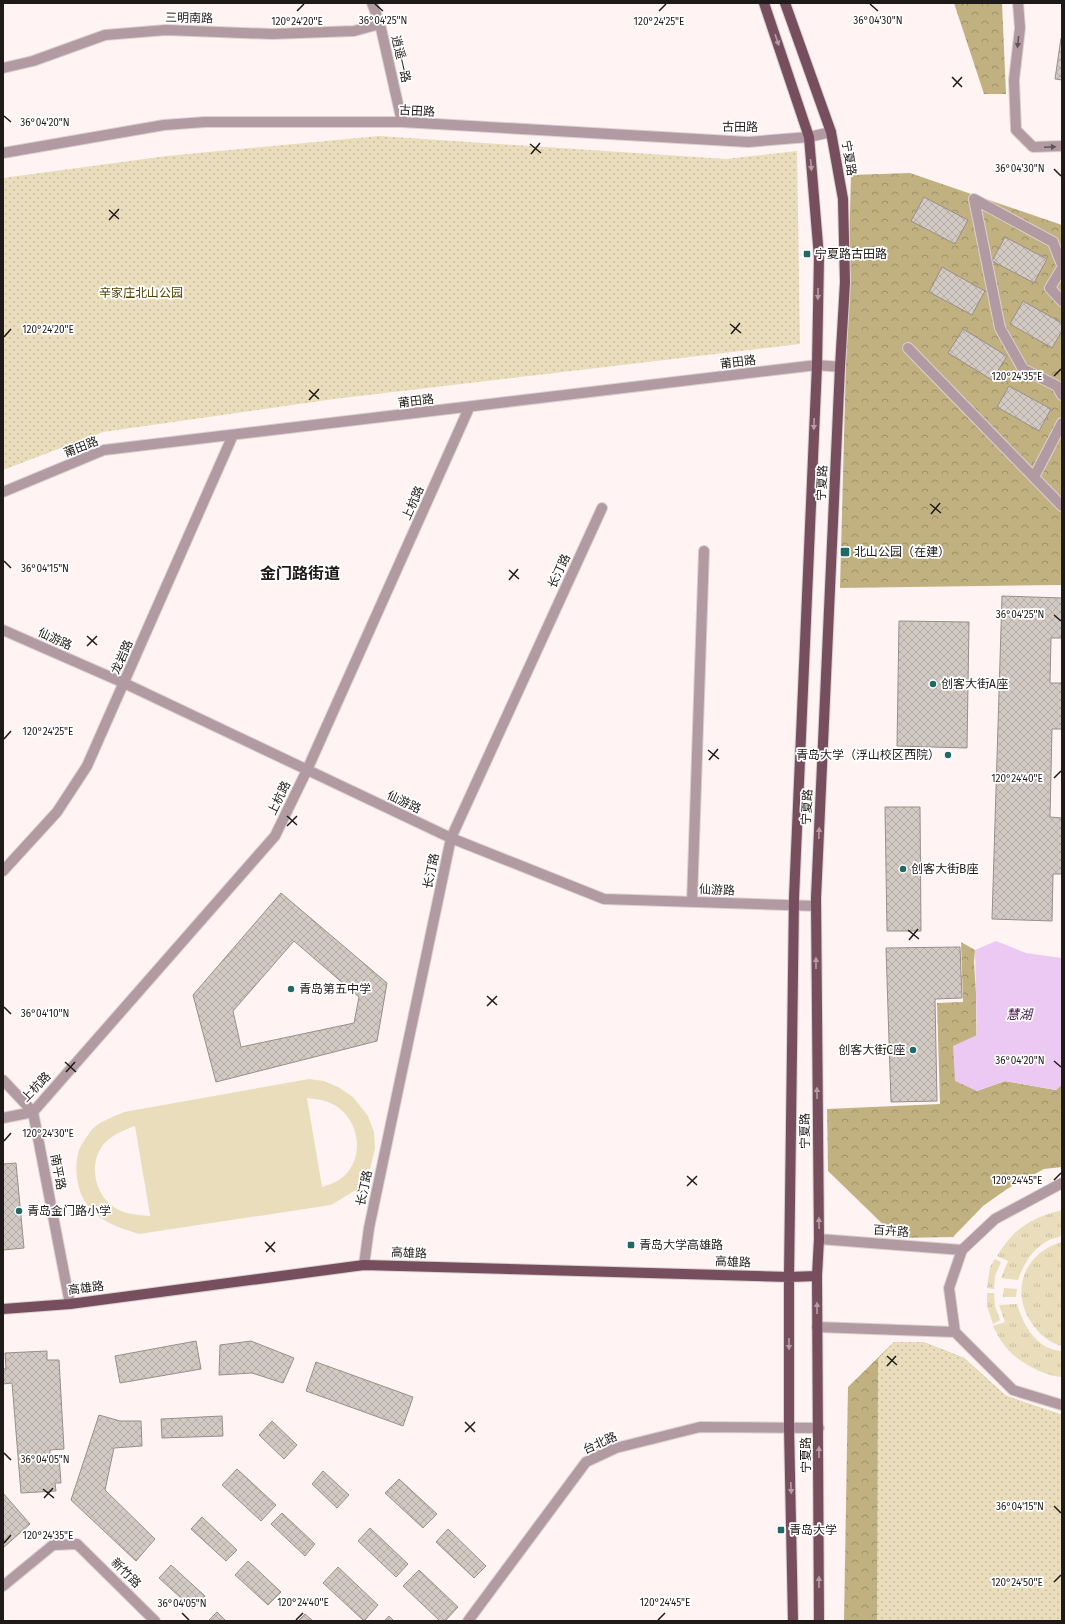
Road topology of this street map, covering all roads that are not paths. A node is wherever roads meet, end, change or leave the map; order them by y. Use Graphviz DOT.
graph roads {
  1 [pos="372,3"];
  2 [pos="764,3"];
  3 [pos="785,3"];
  4 [pos="1018,3"];
  5 [pos="380,24"];
  6 [pos="3,68"];
  7 [pos="402,122"];
  8 [pos="830,132"];
  9 [pos="809,137"];
  10 [pos="1062,146"];
  11 [pos="3,153"];
  12 [pos="1062,267"];
  13 [pos="1062,301"];
  14 [pos="908,348"];
  15 [pos="817,366"];
  16 [pos="840,366"];
  17 [pos="1062,395"];
  18 [pos="469,408"];
  19 [pos="1062,423"];
  20 [pos="233,435"];
  21 [pos="1034,477"];
  22 [pos="3,492"];
  23 [pos="1062,506"];
  24 [pos="602,508"];
  25 [pos="704,551"];
  26 [pos="3,630"];
  27 [pos="124,683"];
  28 [pos="307,770"];
  29 [pos="451,838"];
  30 [pos="3,871"];
  31 [pos="692,902"];
  32 [pos="794,906"];
  33 [pos="816,906"];
  34 [pos="3,1080"];
  35 [pos="33,1112"];
  36 [pos="3,1118"];
  37 [pos="1062,1183"];
  38 [pos="819,1239"];
  39 [pos="962,1250"];
  40 [pos="364,1265"];
  41 [pos="817,1276"];
  42 [pos="789,1277"];
  43 [pos="70,1304"];
  44 [pos="3,1309"];
  45 [pos="817,1327"];
  46 [pos="955,1332"];
  47 [pos="1062,1405"];
  48 [pos="789,1427"];
  49 [pos="819,1428"];
  50 [pos="3,1586"];
  51 [pos="155,1621"];
  52 [pos="468,1621"];
  53 [pos="793,1621"];
  54 [pos="819,1621"];
  1 -- 5 [label="street, 逍遥一路"];
  2 -- 9 [label="main road, 宁夏路, one-way"];
  3 -- 8 [label="main road, 宁夏路"];
  4 -- 10 [label="street, one-way"];
  5 -- 6 [label="street, 三明南路"];
  5 -- 7 [label="street, 逍遥一路"];
  7 -- 9 [label="street, 古田路"];
  7 -- 11 [label="street, 古田路"];
  8 -- 9 [label="street, 古田路"];
  8 -- 16 [label="main road, 宁夏路"];
  9 -- 15 [label="main road, 宁夏路, one-way"];
  12 -- 13 [label="street"];
  12 -- 17 [label="street"];
  14 -- 21 [label="street"];
  15 -- 16 [label="street, 莆田路"];
  15 -- 18 [label="street, 莆田路"];
  15 -- 32 [label="main road, 宁夏路, one-way"];
  33 -- 16 [label="main road, 宁夏路, one-way"];
  18 -- 20 [label="street, 莆田路"];
  18 -- 28 [label="street, 上杭路"];
  19 -- 21 [label="street"];
  20 -- 22 [label="street, 莆田路"];
  20 -- 27 [label="street, 龙岩路"];
  21 -- 23 [label="street"];
  24 -- 29 [label="street, 长汀路"];
  25 -- 31 [label="street"];
  26 -- 27 [label="street, 仙游路"];
  27 -- 28 [label="street, 仙游路"];
  27 -- 30 [label="street, 龙岩路"];
  28 -- 29 [label="street, 仙游路"];
  28 -- 35 [label="street, 上杭路"];
  29 -- 31 [label="street, 仙游路"];
  29 -- 40 [label="street, 长汀路"];
  31 -- 32 [label="street, 仙游路"];
  32 -- 33 [label="street, 仙游路"];
  32 -- 42 [label="main road, 宁夏路"];
  38 -- 33 [label="main road, 宁夏路, one-way"];
  34 -- 35 [label="street"];
  35 -- 36 [label="street, 上杭路"];
  35 -- 43 [label="street, 南平路"];
  37 -- 39 [label="street"];
  38 -- 39 [label="street, 百卉路"];
  38 -- 41 [label="main road, 宁夏路"];
  39 -- 46 [label="street"];
  40 -- 42 [label="main road, 高雄路"];
  40 -- 43 [label="main road, 高雄路"];
  41 -- 42 [label="main road, 高雄路"];
  45 -- 41 [label="main road, 宁夏路, one-way"];
  42 -- 48 [label="main road, 宁夏路, one-way"];
  43 -- 44 [label="main road, 高雄路"];
  45 -- 46 [label="street"];
  45 -- 49 [label="main road, 宁夏路"];
  46 -- 47 [label="street"];
  48 -- 49 [label="street, 台北路"];
  48 -- 52 [label="street, 台北路"];
  48 -- 53 [label="main road, 宁夏路, one-way"];
  54 -- 49 [label="main road, 宁夏路, one-way"];
  50 -- 51 [label="street, 新竹路"];
}
